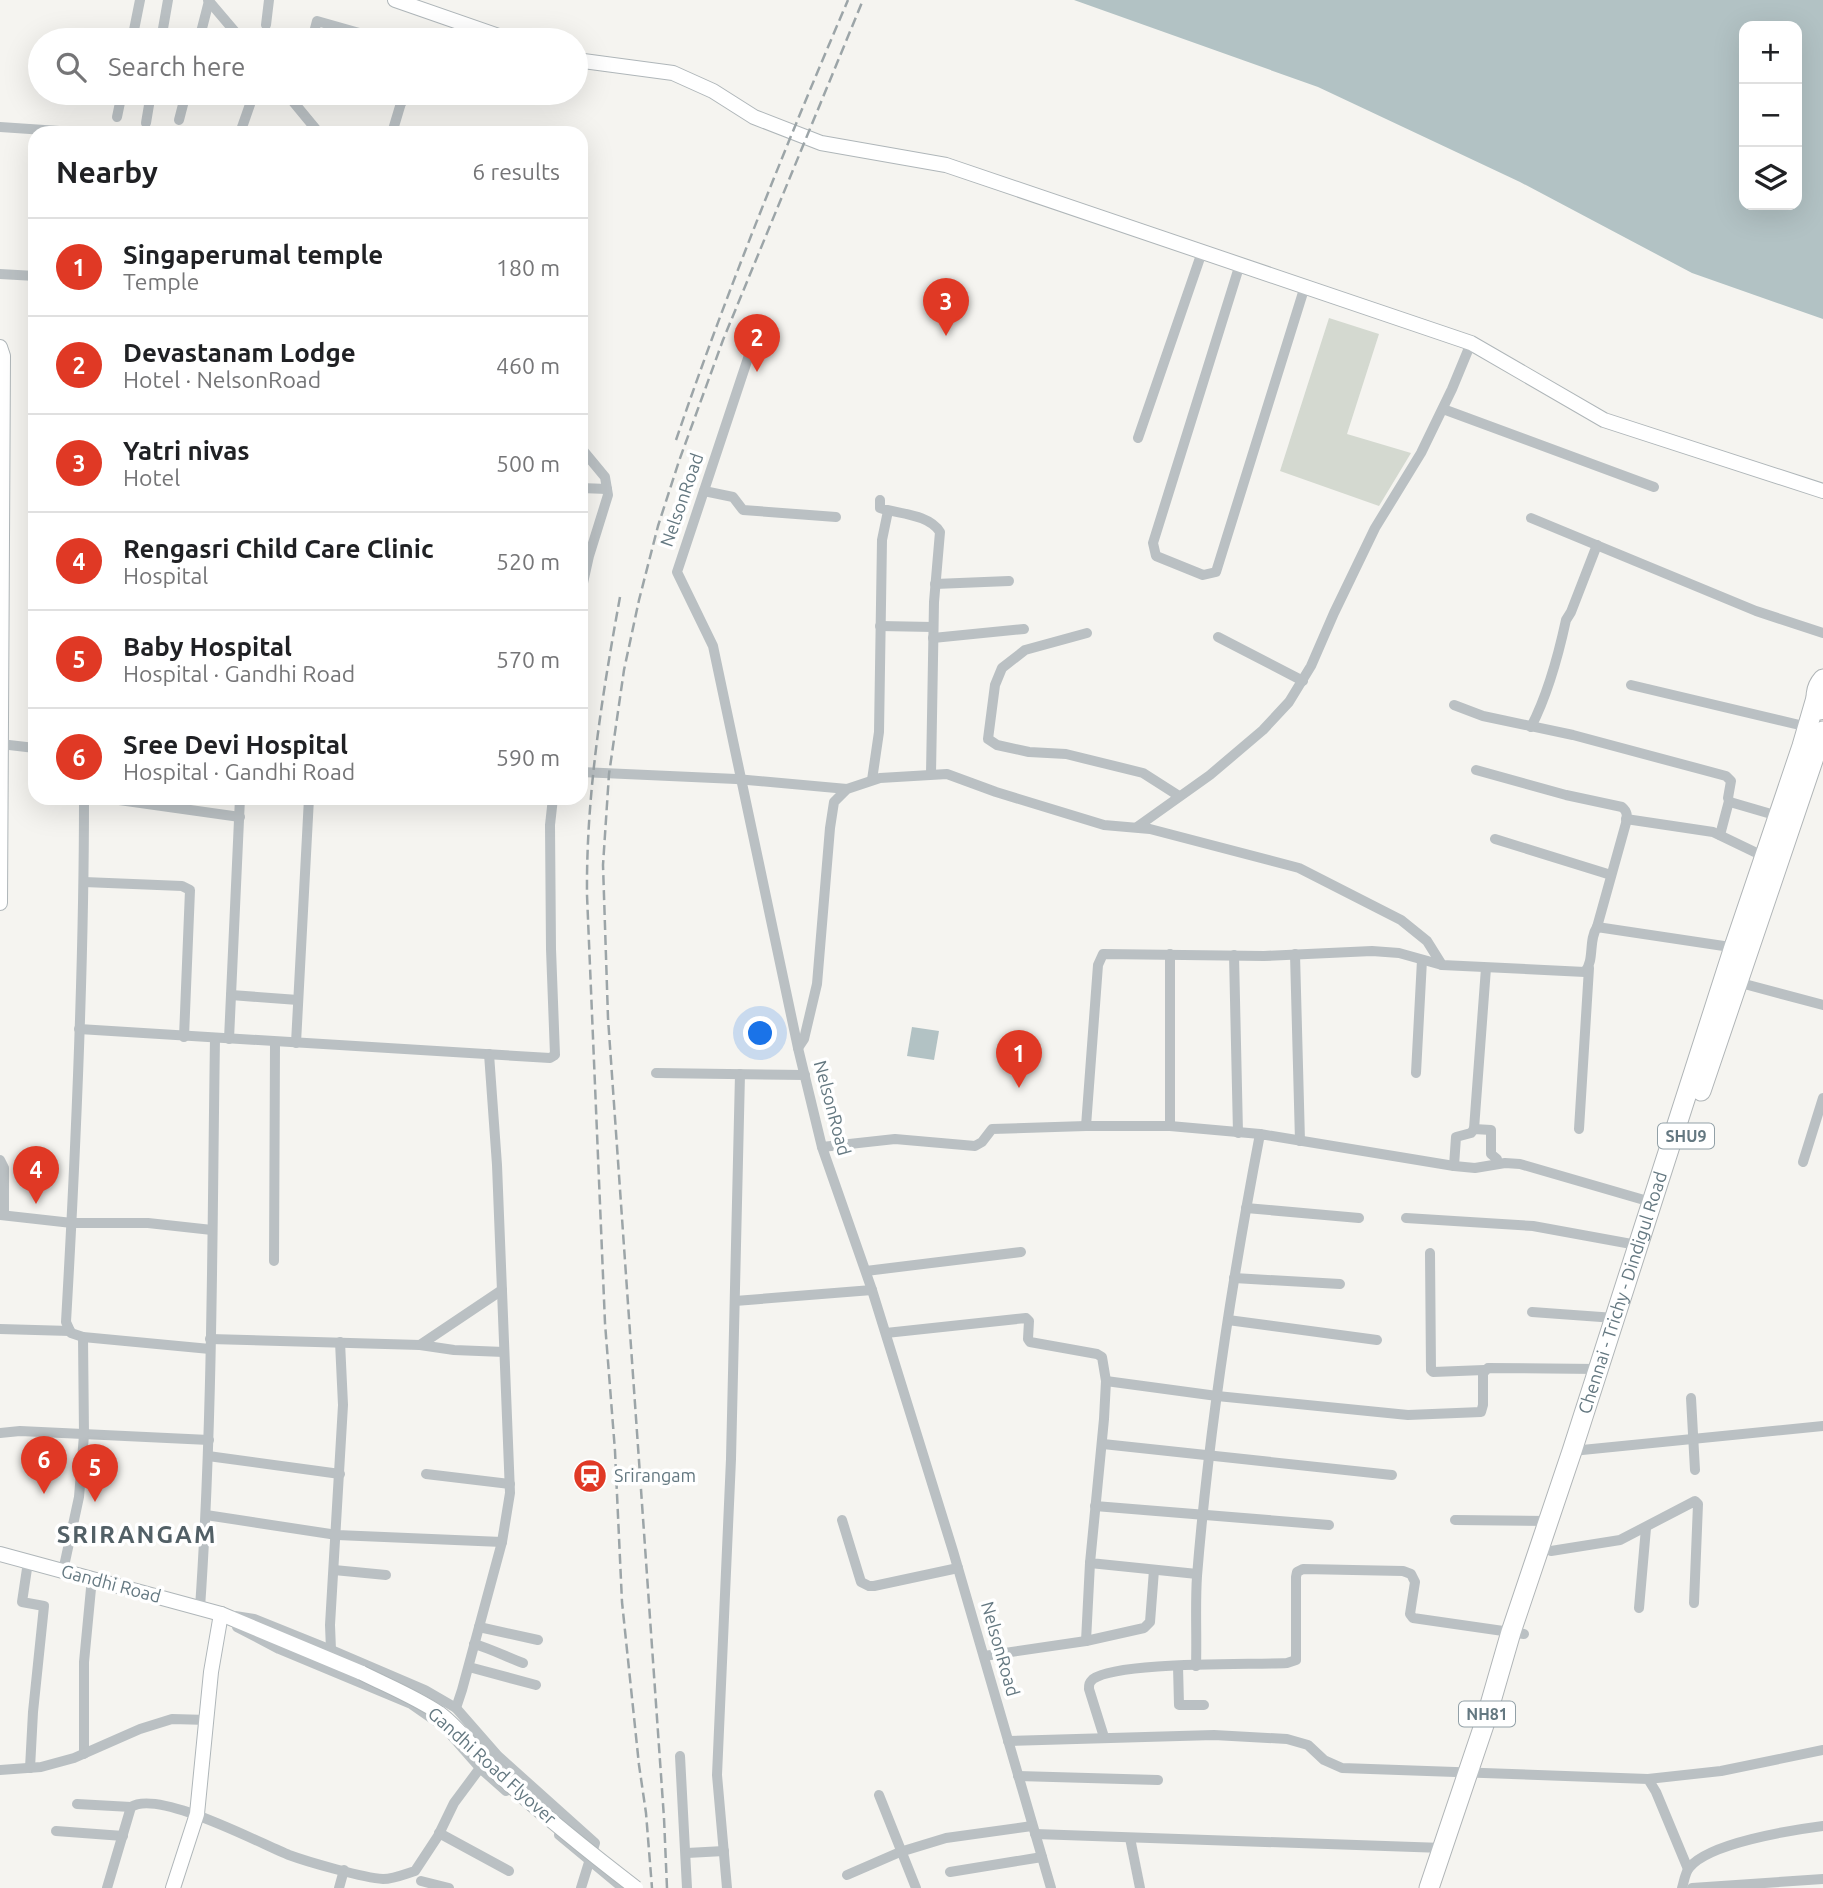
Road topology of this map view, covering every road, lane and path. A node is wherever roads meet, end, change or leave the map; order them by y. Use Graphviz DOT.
graph roads {
  1 [pos="140,0"];
  2 [pos="168,0"];
  3 [pos="208,0"];
  4 [pos="269,0"];
  5 [pos="395,0"];
  6 [pos="266,25"];
  7 [pos="134,28"];
  8 [pos="163,28"];
  9 [pos="202,28"];
  10 [pos="232,28"];
  11 [pos="315,28"];
  12 [pos="342,28"];
  13 [pos="476,28"];
  14 [pos="588,62"];
  15 [pos="120,105"];
  16 [pos="149,105"];
  17 [pos="183,105"];
  18 [pos="250,105"];
  19 [pos="296,105"];
  20 [pos="401,105"];
  21 [pos="117,117"];
  22 [pos="179,120"];
  23 [pos="146,123"];
  24 [pos="242,126"];
  25 [pos="313,126"];
  26 [pos="394,126"];
  27 [pos="0,127"];
  28 [pos="28,129"];
  29 [pos="1202,252"];
  30 [pos="1240,264"];
  31 [pos="0,274"];
  32 [pos="28,276"];
  33 [pos="1305,286"];
  34 [pos="756,334"];
  35 [pos="1471,343"];
  36 [pos="0,347"];
  37 [pos="1443,409"];
  38 [pos="1138,438"];
  39 [pos="588,456"];
  40 [pos="1654,487"];
  41 [pos="588,488"];
  42 [pos="607,489"];
  43 [pos="704,491"];
  44 [pos="1823,491"];
  45 [pos="880,500"];
  46 [pos="888,511"];
  47 [pos="836,517"];
  48 [pos="1531,519"];
  49 [pos="1597,545"];
  50 [pos="588,560"];
  51 [pos="1009,581"];
  52 [pos="935,584"];
  53 [pos="880,626"];
  54 [pos="1024,629"];
  55 [pos="933,632"];
  56 [pos="1087,633"];
  57 [pos="1823,633"];
  58 [pos="1218,637"];
  59 [pos="1823,662"];
  60 [pos="1303,681"];
  61 [pos="1631,685"];
  62 [pos="1820,693"];
  63 [pos="1454,705"];
  64 [pos="1531,727"];
  65 [pos="1815,729"];
  66 [pos="1,744"];
  67 [pos="28,747"];
  68 [pos="1476,770"];
  69 [pos="588,772"];
  70 [pos="931,774"];
  71 [pos="741,779"];
  72 [pos="872,780"];
  73 [pos="846,789"];
  74 [pos="1179,796"];
  75 [pos="1729,801"];
  76 [pos="85,805"];
  77 [pos="155,805"];
  78 [pos="240,805"];
  79 [pos="309,805"];
  80 [pos="553,805"];
  81 [pos="1778,816"];
  82 [pos="240,817"];
  83 [pos="1626,819"];
  84 [pos="1137,827"];
  85 [pos="1720,835"];
  86 [pos="1495,839"];
  87 [pos="1765,857"];
  88 [pos="1611,875"];
  89 [pos="84,882"];
  90 [pos="0,903"];
  91 [pos="1597,927"];
  92 [pos="1740,949"];
  93 [pos="1170,954"];
  94 [pos="1295,954"];
  95 [pos="1234,956"];
  96 [pos="1422,960"];
  97 [pos="1442,965"];
  98 [pos="1486,968"];
  99 [pos="1589,968"];
  100 [pos="1737,982"];
  101 [pos="231,995"];
  102 [pos="298,1000"];
  103 [pos="1823,1005"];
  104 [pos="79,1029"];
  105 [pos="184,1037"];
  106 [pos="215,1038"];
  107 [pos="229,1039"];
  108 [pos="275,1043"];
  109 [pos="296,1043"];
  110 [pos="798,1048"];
  111 [pos="489,1054"];
  112 [pos="656,1073"];
  113 [pos="1416,1073"];
  114 [pos="740,1074"];
  115 [pos="805,1075"];
  116 [pos="1823,1098"];
  117 [pos="1086,1126"];
  118 [pos="1170,1126"];
  119 [pos="1474,1129"];
  120 [pos="1579,1129"];
  121 [pos="1238,1133"];
  122 [pos="1260,1134"];
  123 [pos="1300,1141"];
  124 [pos="822,1147"];
  125 [pos="0,1160"];
  126 [pos="1803,1162"];
  127 [pos="1497,1164"];
  128 [pos="1454,1166"];
  129 [pos="1651,1202"];
  130 [pos="1246,1208"];
  131 [pos="2,1215"];
  132 [pos="1359,1218"];
  133 [pos="1406,1218"];
  134 [pos="72,1223"];
  135 [pos="212,1230"];
  136 [pos="1637,1245"];
  137 [pos="1021,1252"];
  138 [pos="1430,1253"];
  139 [pos="274,1261"];
  140 [pos="866,1271"];
  141 [pos="1234,1278"];
  142 [pos="1340,1284"];
  143 [pos="502,1290"];
  144 [pos="872,1290"];
  145 [pos="734,1301"];
  146 [pos="1532,1312"];
  147 [pos="1615,1318"];
  148 [pos="1228,1320"];
  149 [pos="0,1329"];
  150 [pos="70,1331"];
  151 [pos="886,1333"];
  152 [pos="83,1337"];
  153 [pos="1377,1340"];
  154 [pos="340,1342"];
  155 [pos="210,1344"];
  156 [pos="420,1345"];
  157 [pos="504,1352"];
  158 [pos="1598,1368"];
  159 [pos="1484,1370"];
  160 [pos="1106,1381"];
  161 [pos="1217,1396"];
  162 [pos="1691,1398"];
  163 [pos="1823,1426"];
  164 [pos="0,1433"];
  165 [pos="84,1435"];
  166 [pos="209,1440"];
  167 [pos="1693,1441"];
  168 [pos="1103,1444"];
  169 [pos="1579,1450"];
  170 [pos="1209,1455"];
  171 [pos="208,1456"];
  172 [pos="1695,1470"];
  173 [pos="340,1474"];
  174 [pos="426,1474"];
  175 [pos="1392,1475"];
  176 [pos="510,1484"];
  177 [pos="1095,1506"];
  178 [pos="1203,1514"];
  179 [pos="206,1515"];
  180 [pos="842,1520"];
  181 [pos="1455,1520"];
  182 [pos="1329,1525"];
  183 [pos="1646,1528"];
  184 [pos="337,1535"];
  185 [pos="1551,1536"];
  186 [pos="502,1542"];
  187 [pos="0,1554"];
  188 [pos="28,1562"];
  189 [pos="1090,1563"];
  190 [pos="958,1568"];
  191 [pos="334,1570"];
  192 [pos="1154,1570"];
  193 [pos="63,1571"];
  194 [pos="1197,1574"];
  195 [pos="386,1575"];
  196 [pos="92,1578"];
  197 [pos="1694,1603"];
  198 [pos="200,1608"];
  199 [pos="1639,1608"];
  200 [pos="221,1614"];
  201 [pos="479,1627"];
  202 [pos="1518,1633"];
  203 [pos="538,1640"];
  204 [pos="1086,1641"];
  205 [pos="474,1644"];
  206 [pos="331,1650"];
  207 [pos="984,1656"];
  208 [pos="523,1663"];
  209 [pos="1178,1666"];
  210 [pos="1196,1666"];
  211 [pos="469,1667"];
  212 [pos="536,1685"];
  213 [pos="1204,1705"];
  214 [pos="456,1707"];
  215 [pos="208,1717"];
  216 [pos="1104,1737"];
  217 [pos="1008,1741"];
  218 [pos="1823,1750"];
  219 [pos="84,1755"];
  220 [pos="680,1756"];
  221 [pos="30,1768"];
  222 [pos="480,1768"];
  223 [pos="0,1770"];
  224 [pos="1474,1774"];
  225 [pos="1018,1776"];
  226 [pos="1648,1779"];
  227 [pos="1158,1780"];
  228 [pos="879,1795"];
  229 [pos="77,1804"];
  230 [pos="131,1807"];
  231 [pos="197,1814"];
  232 [pos="1823,1826"];
  233 [pos="1034,1830"];
  234 [pos="56,1831"];
  235 [pos="439,1833"];
  236 [pos="123,1836"];
  237 [pos="1130,1838"];
  238 [pos="1443,1848"];
  239 [pos="724,1851"];
  240 [pos="900,1852"];
  241 [pos="687,1853"];
  242 [pos="1042,1857"];
  243 [pos="590,1862"];
  244 [pos="344,1870"];
  245 [pos="509,1871"];
  246 [pos="950,1872"];
  247 [pos="1687,1872"];
  248 [pos="847,1875"];
  249 [pos="1823,1879"];
  250 [pos="419,1880"];
  251 [pos="107,1888"];
  252 [pos="173,1888"];
  253 [pos="339,1888"];
  254 [pos="449,1888"];
  255 [pos="580,1888"];
  256 [pos="623,1888"];
  257 [pos="636,1888"];
  258 [pos="687,1888"];
  259 [pos="727,1888"];
  260 [pos="916,1888"];
  261 [pos="1051,1888"];
  262 [pos="1140,1888"];
  263 [pos="1429,1888"];
  264 [pos="1441,1888"];
  265 [pos="1682,1888"];
  266 [pos="1691,1888"];
  1 -- 7 [label="street"];
  2 -- 8 [label="street"];
  3 -- 9 [label="street"];
  3 -- 10 [label="street"];
  4 -- 6 [label="street"];
  5 -- 13 [label="main road"];
  11 -- 12 [label="street"];
  14 -- 29 [label="main road"];
  15 -- 21 [label="street"];
  16 -- 23 [label="street"];
  17 -- 22 [label="street"];
  18 -- 24 [label="street"];
  19 -- 25 [label="street"];
  20 -- 26 [label="street"];
  27 -- 28 [label="street"];
  29 -- 30 [label="main road"];
  29 -- 38 [label="street"];
  30 -- 33 [label="main road"];
  30 -- 33 [label="street"];
  31 -- 32 [label="street"];
  33 -- 35 [label="main road"];
  34 -- 43 [label="street, NelsonRoad"];
  35 -- 37 [label="street"];
  35 -- 44 [label="main road"];
  36 -- 66 [label="main road"];
  37 -- 40 [label="street"];
  37 -- 60 [label="street"];
  39 -- 42 [label="street"];
  41 -- 42 [label="street"];
  42 -- 50 [label="street"];
  43 -- 47 [label="street"];
  43 -- 71 [label="street, NelsonRoad"];
  45 -- 46 [label="street"];
  46 -- 52 [label="street"];
  46 -- 53 [label="street"];
  48 -- 49 [label="street"];
  49 -- 57 [label="street"];
  49 -- 64 [label="street"];
  51 -- 52 [label="street"];
  52 -- 55 [label="street"];
  53 -- 55 [label="street"];
  53 -- 72 [label="street"];
  54 -- 55 [label="street"];
  55 -- 70 [label="street"];
  56 -- 74 [label="street"];
  58 -- 60 [label="street"];
  59 -- 62 [label="highway, Chennai - Trichy - Dindigul Road / SHU9"];
  60 -- 74 [label="street"];
  61 -- 65 [label="street"];
  62 -- 65 [label="highway, Chennai - Trichy - Dindigul Road / SHU9"];
  63 -- 64 [label="street"];
  64 -- 75 [label="street"];
  65 -- 81 [label="highway, Chennai - Trichy - Dindigul Road / SHU9"];
  65 -- 92 [label="highway, Chennai - Trichy - Dindigul Road / SHU9"];
  66 -- 67 [label="street"];
  66 -- 90 [label="main road"];
  68 -- 83 [label="street"];
  69 -- 71 [label="street"];
  70 -- 72 [label="street"];
  70 -- 84 [label="street"];
  71 -- 73 [label="street"];
  71 -- 110 [label="street, NelsonRoad"];
  72 -- 73 [label="street"];
  73 -- 110 [label="street"];
  74 -- 84 [label="street"];
  75 -- 81 [label="street"];
  75 -- 85 [label="street"];
  76 -- 89 [label="street"];
  77 -- 82 [label="street"];
  78 -- 82 [label="street"];
  79 -- 102 [label="street"];
  80 -- 111 [label="street"];
  81 -- 87 [label="highway, Chennai - Trichy - Dindigul Road / SHU9"];
  82 -- 101 [label="street"];
  83 -- 85 [label="street"];
  83 -- 88 [label="street"];
  84 -- 97 [label="street"];
  85 -- 87 [label="street"];
  86 -- 88 [label="street"];
  87 -- 92 [label="highway, Chennai - Trichy - Dindigul Road / SHU9"];
  88 -- 91 [label="street"];
  89 -- 104 [label="street"];
  89 -- 105 [label="street"];
  91 -- 92 [label="street"];
  91 -- 99 [label="street"];
  92 -- 100 [label="highway, Chennai - Trichy - Dindigul Road / SHU9"];
  92 -- 129 [label="highway, Chennai - Trichy - Dindigul Road / SHU9"];
  93 -- 95 [label="street"];
  93 -- 117 [label="street"];
  93 -- 118 [label="street"];
  94 -- 95 [label="street"];
  94 -- 96 [label="street"];
  94 -- 123 [label="street"];
  95 -- 121 [label="street"];
  96 -- 97 [label="street"];
  96 -- 113 [label="street"];
  97 -- 98 [label="street"];
  98 -- 99 [label="street"];
  98 -- 119 [label="street"];
  99 -- 120 [label="street"];
  100 -- 103 [label="street"];
  100 -- 169 [label="highway, Chennai - Trichy - Dindigul Road / SHU9"];
  101 -- 102 [label="street"];
  101 -- 107 [label="street"];
  102 -- 109 [label="street"];
  104 -- 105 [label="street"];
  104 -- 134 [label="street"];
  105 -- 106 [label="street"];
  106 -- 107 [label="street"];
  106 -- 135 [label="street"];
  107 -- 108 [label="street"];
  108 -- 109 [label="street"];
  108 -- 139 [label="street"];
  109 -- 111 [label="street"];
  110 -- 115 [label="street, NelsonRoad"];
  111 -- 143 [label="street"];
  112 -- 114 [label="street"];
  114 -- 115 [label="street"];
  114 -- 145 [label="street"];
  115 -- 124 [label="street, NelsonRoad"];
  116 -- 126 [label="street"];
  117 -- 118 [label="street"];
  117 -- 124 [label="street"];
  118 -- 121 [label="street"];
  119 -- 127 [label="street"];
  119 -- 128 [label="street"];
  121 -- 122 [label="street"];
  122 -- 123 [label="street"];
  122 -- 130 [label="street"];
  123 -- 128 [label="street"];
  124 -- 140 [label="street, NelsonRoad"];
  125 -- 131 [label="street"];
  127 -- 128 [label="street"];
  127 -- 129 [label="street"];
  129 -- 136 [label="highway, Chennai - Trichy - Dindigul Road / SHU9"];
  130 -- 132 [label="street"];
  130 -- 141 [label="street"];
  131 -- 134 [label="street"];
  133 -- 136 [label="street"];
  134 -- 135 [label="street"];
  134 -- 150 [label="street"];
  135 -- 155 [label="street"];
  136 -- 147 [label="highway, Chennai - Trichy - Dindigul Road / SHU9"];
  137 -- 140 [label="street"];
  138 -- 159 [label="street"];
  140 -- 144 [label="street, NelsonRoad"];
  141 -- 142 [label="street"];
  141 -- 148 [label="street"];
  143 -- 156 [label="street"];
  143 -- 157 [label="street"];
  144 -- 145 [label="street"];
  144 -- 151 [label="street, NelsonRoad"];
  145 -- 239 [label="street"];
  146 -- 147 [label="street"];
  147 -- 158 [label="highway, Chennai - Trichy - Dindigul Road / SHU9"];
  148 -- 153 [label="street"];
  148 -- 161 [label="street"];
  149 -- 150 [label="street"];
  150 -- 152 [label="street"];
  151 -- 160 [label="street"];
  151 -- 190 [label="street, NelsonRoad"];
  152 -- 155 [label="street"];
  152 -- 165 [label="street"];
  154 -- 155 [label="street"];
  154 -- 156 [label="street"];
  154 -- 173 [label="street"];
  155 -- 166 [label="street"];
  156 -- 157 [label="street"];
  157 -- 176 [label="street"];
  158 -- 159 [label="street"];
  158 -- 169 [label="highway, Chennai - Trichy - Dindigul Road / SHU9"];
  159 -- 161 [label="street"];
  160 -- 161 [label="street"];
  160 -- 168 [label="street"];
  161 -- 170 [label="street"];
  162 -- 167 [label="street"];
  163 -- 167 [label="street"];
  164 -- 165 [label="street"];
  165 -- 166 [label="street"];
  165 -- 193 [label="street"];
  166 -- 171 [label="street"];
  167 -- 169 [label="street"];
  167 -- 172 [label="street"];
  168 -- 170 [label="street"];
  168 -- 177 [label="street"];
  169 -- 185 [label="highway, Chennai - Trichy - Dindigul Road / SHU9"];
  170 -- 175 [label="street"];
  170 -- 178 [label="street"];
  171 -- 173 [label="street"];
  171 -- 179 [label="street"];
  173 -- 184 [label="street"];
  174 -- 176 [label="street"];
  176 -- 186 [label="street"];
  177 -- 178 [label="street"];
  177 -- 189 [label="street"];
  178 -- 182 [label="street"];
  178 -- 194 [label="street"];
  179 -- 184 [label="street"];
  179 -- 198 [label="street"];
  180 -- 190 [label="street"];
  181 -- 185 [label="street"];
  183 -- 185 [label="street"];
  183 -- 197 [label="street"];
  183 -- 199 [label="street"];
  184 -- 186 [label="street"];
  184 -- 191 [label="street"];
  185 -- 202 [label="highway, Chennai - Trichy - Dindigul Road / NH81"];
  186 -- 201 [label="street"];
  187 -- 188 [label="main road, Gandhi Road"];
  188 -- 193 [label="main road, Gandhi Road"];
  188 -- 221 [label="street"];
  189 -- 192 [label="street"];
  189 -- 204 [label="street"];
  190 -- 207 [label="street, NelsonRoad"];
  191 -- 195 [label="street"];
  191 -- 206 [label="street"];
  192 -- 194 [label="street"];
  192 -- 204 [label="street"];
  193 -- 196 [label="main road, Gandhi Road"];
  194 -- 210 [label="street"];
  196 -- 198 [label="main road, Gandhi Road"];
  196 -- 219 [label="street"];
  198 -- 200 [label="main road, Gandhi Road"];
  200 -- 206 [label="street"];
  200 -- 215 [label="main road"];
  200 -- 222 [label="street"];
  200 -- 257 [label="main road, Gandhi Road Flyover, bridge"];
  201 -- 203 [label="street"];
  201 -- 205 [label="street"];
  202 -- 210 [label="street"];
  202 -- 224 [label="highway, Chennai - Trichy - Dindigul Road / NH81"];
  204 -- 207 [label="street"];
  205 -- 208 [label="street"];
  205 -- 211 [label="street"];
  206 -- 214 [label="street"];
  207 -- 217 [label="street, NelsonRoad"];
  209 -- 210 [label="street"];
  209 -- 213 [label="street"];
  209 -- 216 [label="street"];
  211 -- 212 [label="street"];
  211 -- 214 [label="street"];
  214 -- 243 [label="street"];
  215 -- 219 [label="street"];
  215 -- 231 [label="main road"];
  216 -- 217 [label="street"];
  216 -- 224 [label="street"];
  217 -- 225 [label="street, NelsonRoad"];
  218 -- 226 [label="street"];
  219 -- 221 [label="street"];
  220 -- 241 [label="street"];
  221 -- 223 [label="street"];
  222 -- 235 [label="street"];
  222 -- 243 [label="street"];
  224 -- 226 [label="street"];
  224 -- 238 [label="highway, Chennai - Trichy - Dindigul Road / NH81"];
  224 -- 264 [label="highway, Chennai - Trichy - Dindigul Road"];
  225 -- 227 [label="street"];
  225 -- 233 [label="street, NelsonRoad"];
  226 -- 247 [label="street"];
  228 -- 240 [label="street"];
  229 -- 230 [label="street"];
  230 -- 231 [label="street"];
  230 -- 236 [label="street"];
  231 -- 244 [label="street"];
  231 -- 252 [label="main road"];
  232 -- 247 [label="street"];
  233 -- 237 [label="street"];
  233 -- 240 [label="street"];
  233 -- 242 [label="street, NelsonRoad"];
  234 -- 236 [label="street"];
  235 -- 245 [label="street"];
  235 -- 250 [label="street"];
  236 -- 251 [label="street"];
  237 -- 238 [label="street"];
  237 -- 262 [label="street"];
  238 -- 263 [label="highway, Chennai - Trichy - Dindigul Road / NH81"];
  239 -- 241 [label="street"];
  239 -- 259 [label="street"];
  240 -- 248 [label="street"];
  240 -- 260 [label="street"];
  241 -- 258 [label="street"];
  242 -- 246 [label="street"];
  242 -- 261 [label="street, NelsonRoad"];
  243 -- 255 [label="street"];
  243 -- 256 [label="street"];
  244 -- 250 [label="street"];
  244 -- 253 [label="street"];
  247 -- 265 [label="street"];
  247 -- 266 [label="street"];
  249 -- 266 [label="street"];
  250 -- 254 [label="street"];
}
